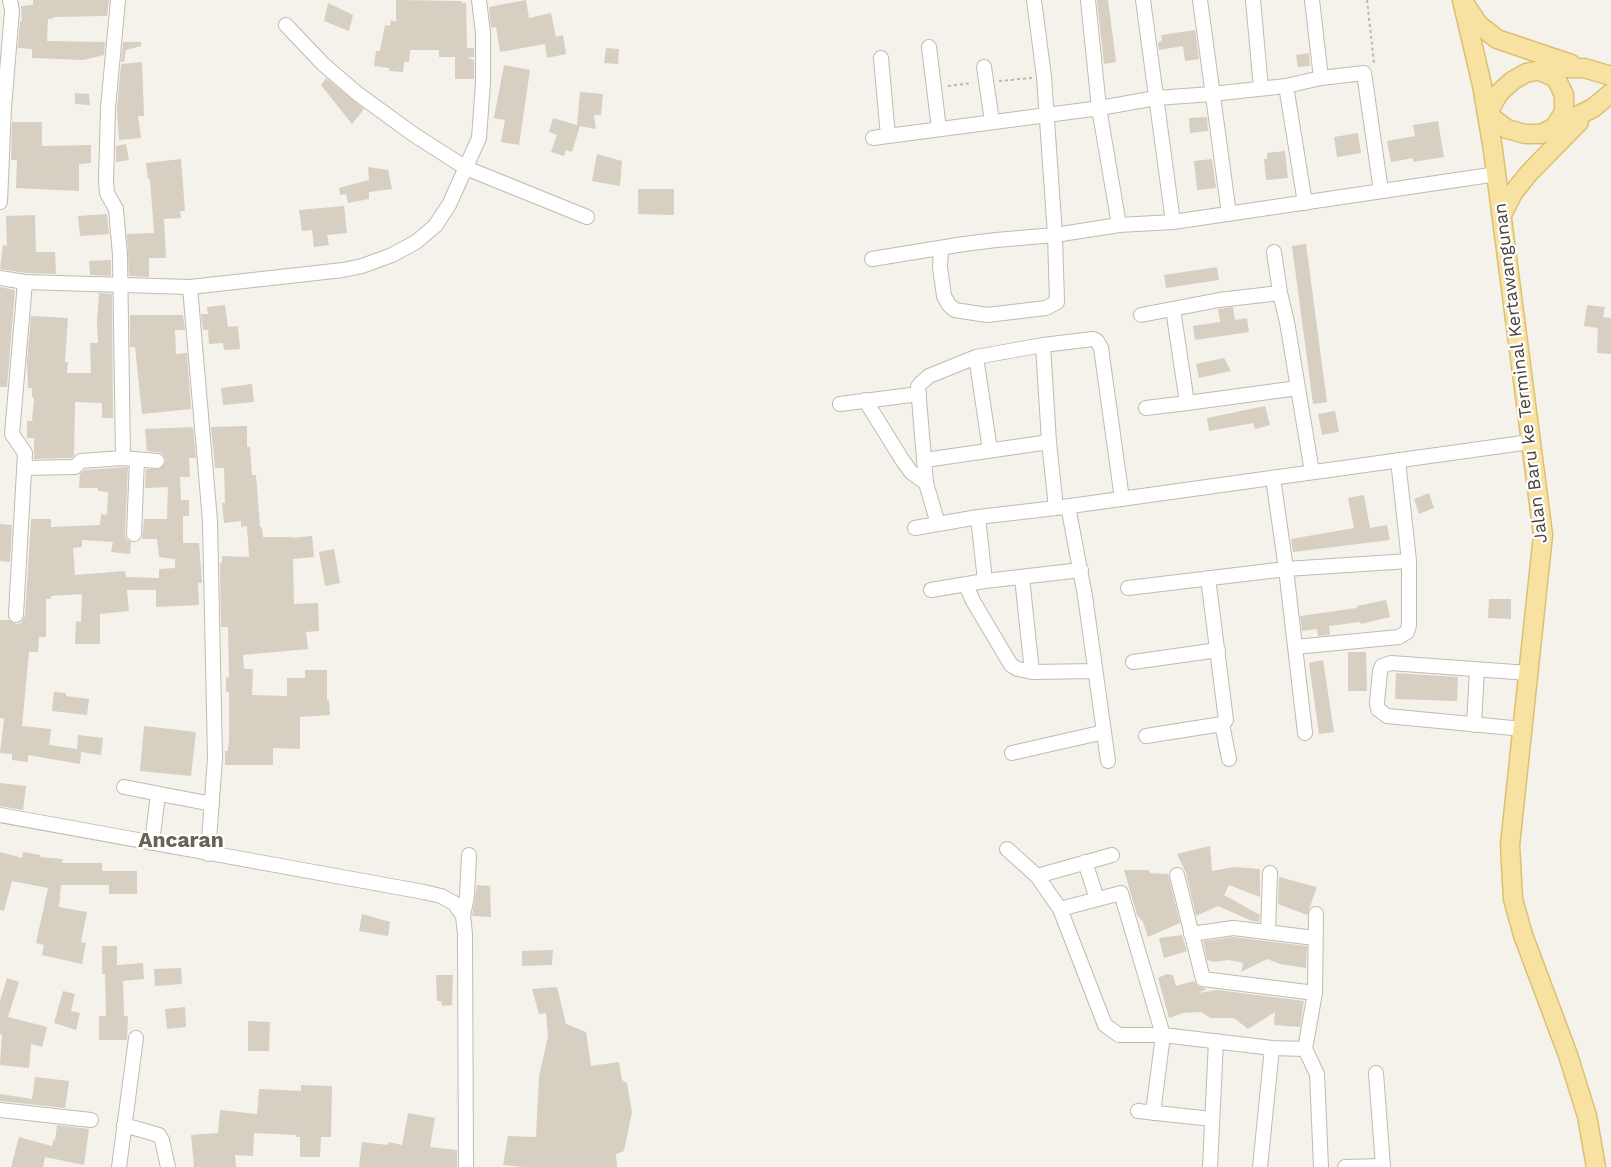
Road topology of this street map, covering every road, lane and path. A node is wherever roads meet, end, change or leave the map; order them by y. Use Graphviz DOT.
graph roads {
  1 [pos="10,0"];
  2 [pos="118,0"];
  3 [pos="479,0"];
  4 [pos="1034,0"];
  5 [pos="1088,0"];
  6 [pos="1143,0"];
  7 [pos="1200,0"];
  8 [pos="1252,0"];
  9 [pos="1312,0"];
  10 [pos="1367,0"];
  11 [pos="1462,0"];
  12 [pos="286,25"];
  13 [pos="929,47"];
  14 [pos="881,58"];
  15 [pos="984,66"];
  16 [pos="1584,68"];
  17 [pos="1540,70"];
  18 [pos="1364,73"];
  19 [pos="1611,76"];
  20 [pos="1321,78"];
  21 [pos="1286,86"];
  22 [pos="1261,87"];
  23 [pos="1611,93"];
  24 [pos="1212,94"];
  25 [pos="1156,98"];
  26 [pos="1099,108"];
  27 [pos="1593,108"];
  28 [pos="1046,114"];
  29 [pos="1487,114"];
  30 [pos="992,121"];
  31 [pos="1554,128"];
  32 [pos="939,129"];
  33 [pos="888,136"];
  34 [pos="873,138"];
  35 [pos="468,164"];
  36 [pos="1497,174"];
  37 [pos="1381,191"];
  38 [pos="0,202"];
  39 [pos="1305,203"];
  40 [pos="1229,214"];
  41 [pos="1502,215"];
  42 [pos="587,217"];
  43 [pos="1173,222"];
  44 [pos="1119,225"];
  45 [pos="1055,235"];
  46 [pos="941,248"];
  47 [pos="1274,252"];
  48 [pos="872,259"];
  49 [pos="0,278"];
  50 [pos="25,282"];
  51 [pos="119,285"];
  52 [pos="190,287"];
  53 [pos="1280,293"];
  54 [pos="1173,309"];
  55 [pos="1142,315"];
  56 [pos="1043,345"];
  57 [pos="976,357"];
  58 [pos="1298,388"];
  59 [pos="919,393"];
  60 [pos="865,400"];
  61 [pos="1187,403"];
  62 [pos="840,404"];
  63 [pos="1146,408"];
  64 [pos="1048,442"];
  65 [pos="1530,442"];
  66 [pos="990,450"];
  67 [pos="130,459"];
  68 [pos="157,460"];
  69 [pos="925,460"];
  70 [pos="1398,460"];
  71 [pos="24,468"];
  72 [pos="1312,472"];
  73 [pos="1273,478"];
  74 [pos="926,483"];
  75 [pos="1122,499"];
  76 [pos="1062,507"];
  77 [pos="978,517"];
  78 [pos="938,524"];
  79 [pos="915,528"];
  80 [pos="134,534"];
  81 [pos="1409,561"];
  82 [pos="1286,569"];
  83 [pos="1081,570"];
  84 [pos="1022,578"];
  85 [pos="1208,578"];
  86 [pos="985,581"];
  87 [pos="966,585"];
  88 [pos="1128,588"];
  89 [pos="931,590"];
  90 [pos="16,615"];
  91 [pos="1295,646"];
  92 [pos="1218,650"];
  93 [pos="1133,662"];
  94 [pos="1477,669"];
  95 [pos="1095,670"];
  96 [pos="1032,672"];
  97 [pos="1529,673"];
  98 [pos="1222,724"];
  99 [pos="1474,725"];
  100 [pos="1523,729"];
  101 [pos="1104,732"];
  102 [pos="1305,733"];
  103 [pos="1146,736"];
  104 [pos="1012,753"];
  105 [pos="1229,759"];
  106 [pos="1108,761"];
  107 [pos="124,787"];
  108 [pos="158,794"];
  109 [pos="212,804"];
  110 [pos="0,815"];
  111 [pos="152,843"];
  112 [pos="1006,849"];
  113 [pos="208,854"];
  114 [pos="469,855"];
  115 [pos="1112,855"];
  116 [pos="1086,862"];
  117 [pos="1270,873"];
  118 [pos="1177,875"];
  119 [pos="1037,876"];
  120 [pos="1097,899"];
  121 [pos="1060,909"];
  122 [pos="1316,914"];
  123 [pos="463,916"];
  124 [pos="1268,932"];
  125 [pos="1191,934"];
  126 [pos="1316,938"];
  127 [pos="1315,993"];
  128 [pos="1162,1035"];
  129 [pos="136,1038"];
  130 [pos="1216,1041"];
  131 [pos="1272,1048"];
  132 [pos="1305,1049"];
  133 [pos="1376,1073"];
  134 [pos="0,1110"];
  135 [pos="1138,1111"];
  136 [pos="1153,1113"];
  137 [pos="1212,1119"];
  138 [pos="90,1120"];
  139 [pos="124,1125"];
  140 [pos="119,1167"];
  141 [pos="168,1167"];
  142 [pos="466,1167"];
  143 [pos="1210,1167"];
  144 [pos="1260,1167"];
  145 [pos="1321,1167"];
  146 [pos="1345,1167"];
  147 [pos="1596,1167"];
  1 -- 38 [label="street"];
  2 -- 51 [label="street"];
  3 -- 35 [label="street"];
  4 -- 28 [label="street"];
  5 -- 26 [label="street"];
  6 -- 25 [label="street"];
  7 -- 24 [label="street"];
  8 -- 22 [label="street"];
  9 -- 20 [label="street"];
  10 -- 18 [label="path"];
  11 -- 16 [label="main road"];
  11 -- 29 [label="main road, Jalan Baru ke Terminal Kertawangunan"];
  12 -- 35 [label="street"];
  13 -- 32 [label="street"];
  14 -- 33 [label="street"];
  15 -- 30 [label="street"];
  16 -- 17 [label="main road"];
  16 -- 19 [label="main road"];
  17 -- 29 [label="main road"];
  17 -- 31 [label="main road"];
  18 -- 20 [label="street"];
  18 -- 37 [label="street"];
  20 -- 21 [label="street"];
  21 -- 22 [label="street"];
  21 -- 39 [label="street"];
  22 -- 24 [label="street"];
  23 -- 27 [label="main road"];
  24 -- 25 [label="street"];
  24 -- 40 [label="street"];
  25 -- 26 [label="street"];
  25 -- 43 [label="street"];
  26 -- 28 [label="street"];
  26 -- 44 [label="street"];
  27 -- 31 [label="main road"];
  27 -- 41 [label="main road"];
  28 -- 30 [label="street"];
  28 -- 45 [label="street"];
  29 -- 31 [label="main road"];
  29 -- 36 [label="main road, Jalan Baru ke Terminal Kertawangunan"];
  30 -- 32 [label="street"];
  32 -- 33 [label="street"];
  33 -- 34 [label="street"];
  35 -- 42 [label="street"];
  35 -- 52 [label="street"];
  36 -- 37 [label="street"];
  36 -- 41 [label="main road, Jalan Baru ke Terminal Kertawangunan"];
  37 -- 39 [label="street"];
  39 -- 40 [label="street"];
  40 -- 43 [label="street"];
  41 -- 65 [label="main road, Jalan Baru ke Terminal Kertawangunan"];
  43 -- 44 [label="street"];
  44 -- 45 [label="street"];
  45 -- 46 [label="street"];
  45 -- 46 [label="street"];
  46 -- 48 [label="street"];
  47 -- 53 [label="street"];
  49 -- 50 [label="street"];
  50 -- 51 [label="street"];
  50 -- 71 [label="street"];
  51 -- 52 [label="street"];
  51 -- 67 [label="street"];
  52 -- 109 [label="street"];
  53 -- 54 [label="street"];
  53 -- 58 [label="street"];
  54 -- 55 [label="street"];
  54 -- 61 [label="street"];
  56 -- 57 [label="street"];
  56 -- 64 [label="street"];
  56 -- 75 [label="street"];
  57 -- 59 [label="street"];
  57 -- 66 [label="street"];
  58 -- 61 [label="street"];
  58 -- 72 [label="street"];
  59 -- 60 [label="street"];
  59 -- 69 [label="street"];
  60 -- 62 [label="street"];
  60 -- 74 [label="street"];
  61 -- 63 [label="street"];
  64 -- 66 [label="street"];
  64 -- 76 [label="street"];
  65 -- 70 [label="street"];
  65 -- 97 [label="main road, Jalan Baru ke Terminal Kertawangunan"];
  66 -- 69 [label="street"];
  67 -- 68 [label="street"];
  67 -- 71 [label="street"];
  67 -- 80 [label="street"];
  69 -- 74 [label="street"];
  70 -- 72 [label="street"];
  70 -- 81 [label="street"];
  71 -- 90 [label="street"];
  72 -- 73 [label="street"];
  73 -- 75 [label="street"];
  73 -- 82 [label="street"];
  74 -- 78 [label="street"];
  75 -- 76 [label="street"];
  76 -- 77 [label="street"];
  76 -- 83 [label="street"];
  77 -- 78 [label="street"];
  77 -- 86 [label="street"];
  78 -- 79 [label="street"];
  81 -- 82 [label="street"];
  81 -- 91 [label="street"];
  82 -- 85 [label="street"];
  82 -- 91 [label="street"];
  83 -- 84 [label="street"];
  83 -- 95 [label="street"];
  84 -- 86 [label="street"];
  84 -- 96 [label="street"];
  85 -- 88 [label="street"];
  85 -- 92 [label="street"];
  86 -- 87 [label="street"];
  87 -- 89 [label="street"];
  87 -- 96 [label="street"];
  91 -- 102 [label="street"];
  92 -- 93 [label="street"];
  92 -- 98 [label="street"];
  94 -- 97 [label="street"];
  94 -- 99 [label="street"];
  94 -- 99 [label="street"];
  95 -- 96 [label="street"];
  95 -- 101 [label="street"];
  97 -- 100 [label="main road, Jalan Baru ke Terminal Kertawangunan"];
  98 -- 103 [label="street"];
  98 -- 105 [label="street"];
  99 -- 100 [label="street"];
  100 -- 147 [label="main road, Jalan Baru ke Terminal Kertawangunan"];
  101 -- 104 [label="street"];
  101 -- 106 [label="street"];
  107 -- 108 [label="street"];
  108 -- 109 [label="street"];
  108 -- 111 [label="street"];
  109 -- 113 [label="street"];
  110 -- 111 [label="street"];
  111 -- 113 [label="street"];
  112 -- 119 [label="street"];
  113 -- 123 [label="street"];
  114 -- 123 [label="street"];
  115 -- 116 [label="street"];
  116 -- 119 [label="street"];
  116 -- 120 [label="street"];
  117 -- 124 [label="street"];
  118 -- 125 [label="street"];
  119 -- 121 [label="street"];
  120 -- 121 [label="street"];
  120 -- 128 [label="street"];
  121 -- 128 [label="street"];
  122 -- 126 [label="street"];
  123 -- 142 [label="street"];
  124 -- 125 [label="street"];
  124 -- 126 [label="street"];
  125 -- 127 [label="street"];
  126 -- 127 [label="street"];
  127 -- 132 [label="street"];
  128 -- 130 [label="street"];
  128 -- 136 [label="street"];
  129 -- 139 [label="street"];
  130 -- 131 [label="street"];
  130 -- 137 [label="street"];
  131 -- 132 [label="street"];
  131 -- 144 [label="street"];
  132 -- 145 [label="street"];
  133 -- 146 [label="street"];
  134 -- 138 [label="street"];
  135 -- 136 [label="street"];
  136 -- 137 [label="street"];
  137 -- 143 [label="street"];
  139 -- 140 [label="street"];
  139 -- 141 [label="street"];
}
